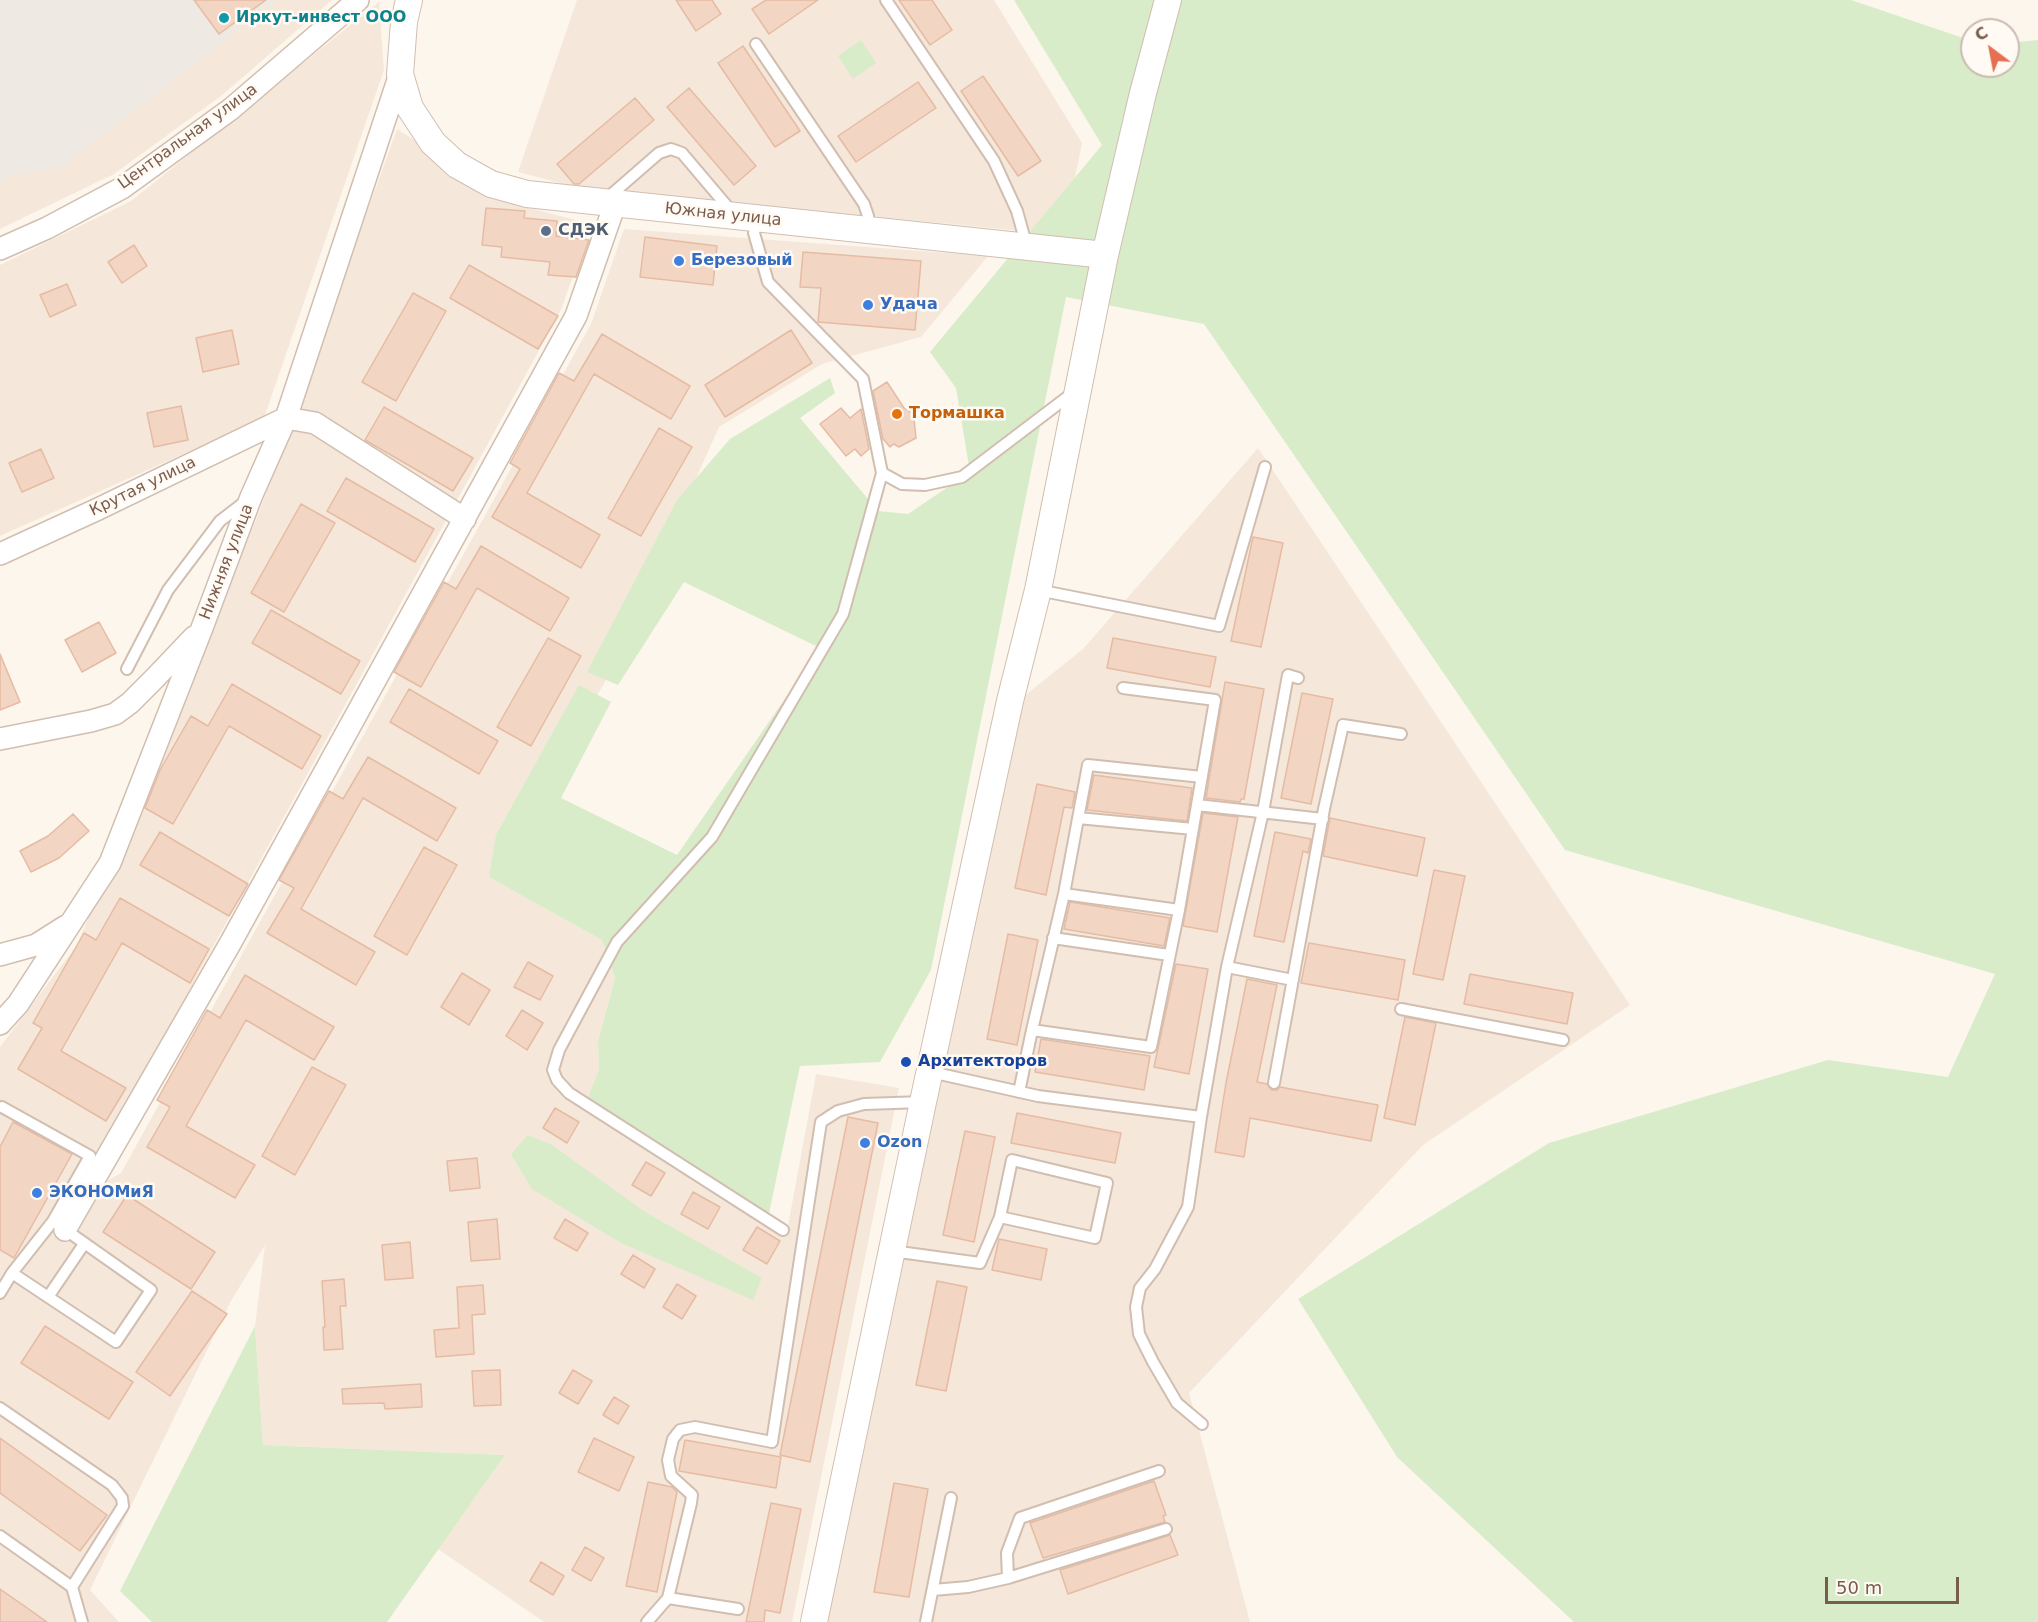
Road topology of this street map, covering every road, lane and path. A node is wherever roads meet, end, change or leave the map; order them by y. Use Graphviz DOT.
graph roads {
  1 [pos="358,0"];
  2 [pos="409,0"];
  3 [pos="886,0"];
  4 [pos="1168,0"];
  5 [pos="756,44"];
  6 [pos="400,74"];
  7 [pos="608,203"];
  8 [pos="747,218"];
  9 [pos="868,230"];
  10 [pos="1027,247"];
  11 [pos="0,249"];
  12 [pos="1105,255"];
  13 [pos="1079,388"];
  14 [pos="286,418"];
  15 [pos="1265,468"];
  16 [pos="882,473"];
  17 [pos="251,497"];
  18 [pos="465,519"];
  19 [pos="0,554"];
  20 [pos="1038,590"];
  21 [pos="202,628"];
  22 [pos="127,669"];
  23 [pos="1298,678"];
  24 [pos="1124,688"];
  25 [pos="1401,734"];
  26 [pos="0,739"];
  27 [pos="1202,777"];
  28 [pos="1197,805"];
  29 [pos="1263,812"];
  30 [pos="1078,818"];
  31 [pos="1323,819"];
  32 [pos="1193,829"];
  33 [pos="1064,894"];
  34 [pos="1179,910"];
  35 [pos="72,923"];
  36 [pos="1053,938"];
  37 [pos="0,955"];
  38 [pos="1169,955"];
  39 [pos="1227,967"];
  40 [pos="1293,980"];
  41 [pos="1401,1009"];
  42 [pos="0,1024"];
  43 [pos="1032,1030"];
  44 [pos="1563,1040"];
  45 [pos="930,1072"];
  46 [pos="1274,1083"];
  47 [pos="1018,1092"];
  48 [pos="923,1102"];
  49 [pos="2,1107"];
  50 [pos="1201,1117"];
  51 [pos="1000,1217"];
  52 [pos="58,1226"];
  53 [pos="783,1230"];
  54 [pos="84,1244"];
  55 [pos="892,1251"];
  56 [pos="12,1273"];
  57 [pos="0,1293"];
  58 [pos="48,1297"];
  59 [pos="0,1408"];
  60 [pos="1202,1424"];
  61 [pos="1159,1471"];
  62 [pos="951,1498"];
  63 [pos="1166,1529"];
  64 [pos="0,1536"];
  65 [pos="1008,1578"];
  66 [pos="72,1587"];
  67 [pos="933,1590"];
  68 [pos="668,1598"];
  69 [pos="738,1609"];
  70 [pos="82,1622"];
  71 [pos="647,1622"];
  72 [pos="814,1622"];
  73 [pos="926,1622"];
  1 -- 11 [label="street, Центральная улица"];
  2 -- 6 [label="street"];
  3 -- 10 [label="lane"];
  4 -- 12 [label="street"];
  5 -- 9 [label="lane"];
  6 -- 7 [label="street, Южная улица"];
  6 -- 14 [label="street, Нижняя улица"];
  7 -- 8 [label="street, Южная улица"];
  7 -- 8 [label="lane"];
  7 -- 18 [label="street"];
  8 -- 9 [label="street, Южная улица"];
  8 -- 16 [label="lane"];
  9 -- 10 [label="street, Южная улица"];
  10 -- 12 [label="street, Южная улица"];
  12 -- 13 [label="street"];
  13 -- 16 [label="lane"];
  13 -- 20 [label="street"];
  14 -- 17 [label="street, Нижняя улица"];
  14 -- 18 [label="street"];
  14 -- 19 [label="street, Крутая улица"];
  15 -- 20 [label="lane"];
  16 -- 53 [label="lane"];
  17 -- 21 [label="street, Нижняя улица"];
  17 -- 22 [label="lane"];
  18 -- 52 [label="street"];
  20 -- 45 [label="street"];
  21 -- 26 [label="street"];
  21 -- 35 [label="street, Нижняя улица"];
  23 -- 29 [label="lane"];
  24 -- 27 [label="lane"];
  25 -- 31 [label="lane"];
  27 -- 28 [label="lane"];
  27 -- 30 [label="lane"];
  28 -- 29 [label="lane"];
  28 -- 32 [label="lane"];
  29 -- 31 [label="lane"];
  29 -- 39 [label="lane"];
  30 -- 32 [label="lane"];
  30 -- 33 [label="lane"];
  31 -- 40 [label="lane"];
  32 -- 34 [label="lane"];
  33 -- 34 [label="lane"];
  33 -- 36 [label="lane"];
  34 -- 38 [label="lane"];
  35 -- 37 [label="street"];
  35 -- 42 [label="street, Нижняя улица"];
  36 -- 38 [label="lane"];
  36 -- 43 [label="lane"];
  38 -- 43 [label="lane"];
  39 -- 40 [label="lane"];
  39 -- 50 [label="lane"];
  40 -- 46 [label="lane"];
  41 -- 44 [label="lane"];
  43 -- 47 [label="lane"];
  45 -- 47 [label="lane"];
  45 -- 48 [label="street"];
  47 -- 50 [label="lane"];
  48 -- 55 [label="street"];
  48 -- 68 [label="lane"];
  49 -- 52 [label="lane"];
  50 -- 60 [label="lane"];
  51 -- 51 [label="lane"];
  51 -- 55 [label="lane"];
  52 -- 54 [label="lane"];
  52 -- 56 [label="lane"];
  54 -- 58 [label="lane"];
  54 -- 58 [label="lane"];
  55 -- 72 [label="street"];
  56 -- 57 [label="lane"];
  56 -- 58 [label="lane"];
  59 -- 66 [label="lane"];
  61 -- 65 [label="lane"];
  62 -- 67 [label="lane"];
  63 -- 65 [label="lane"];
  64 -- 66 [label="lane"];
  65 -- 67 [label="lane"];
  66 -- 70 [label="lane"];
  67 -- 73 [label="lane"];
  68 -- 69 [label="lane"];
  68 -- 71 [label="lane"];
}
